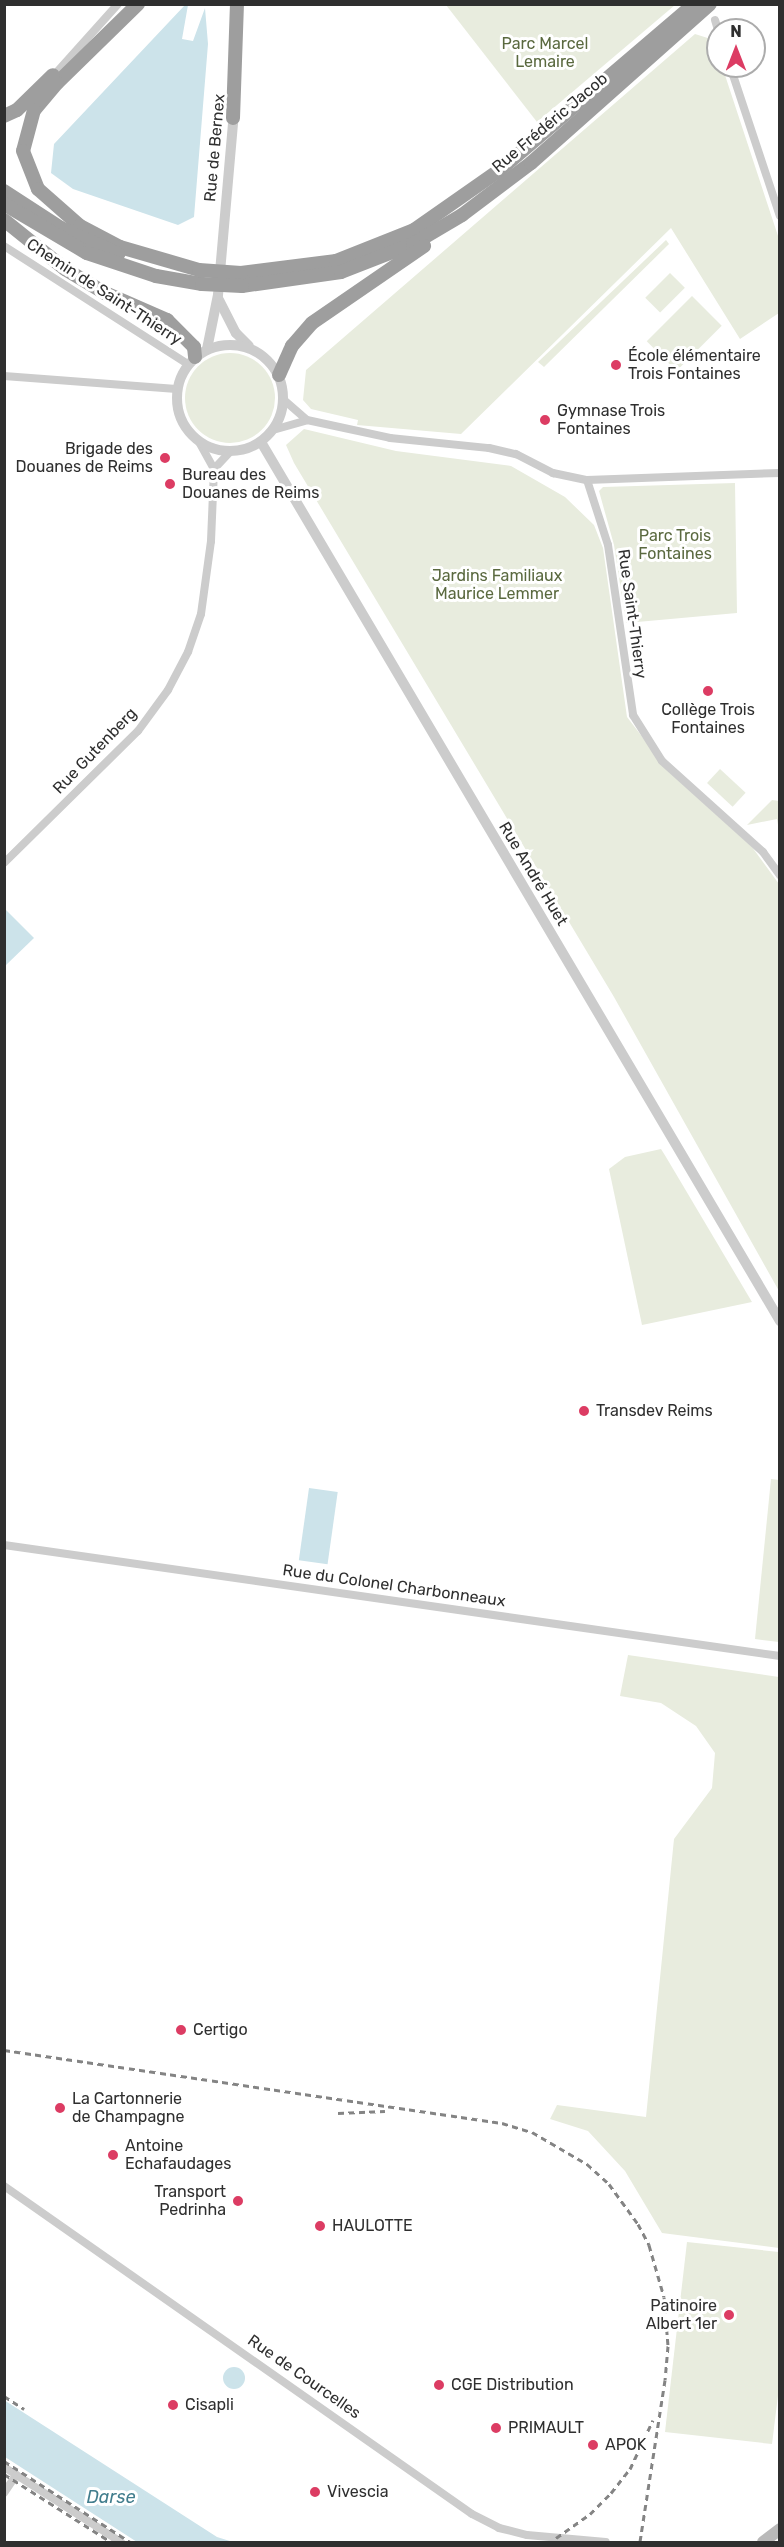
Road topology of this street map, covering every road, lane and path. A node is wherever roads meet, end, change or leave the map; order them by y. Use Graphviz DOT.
graph roads {
  1 [pos="118,4"];
  2 [pos="127,4"];
  3 [pos="138,4"];
  4 [pos="237,4"];
  5 [pos="243,4"];
  6 [pos="687,4"];
  7 [pos="694,4"];
  8 [pos="711,4"];
  9 [pos="718,4"];
  10 [pos="665,28"];
  11 [pos="642,67"];
  12 [pos="57,72"];
  13 [pos="734,78"];
  14 [pos="4,116"];
  15 [pos="233,118"];
  16 [pos="531,163"];
  17 [pos="4,191"];
  18 [pos="777,200"];
  19 [pos="4,204"];
  20 [pos="780,216"];
  21 [pos="4,220"];
  22 [pos="4,246"];
  23 [pos="201,277"];
  24 [pos="242,279"];
  25 [pos="218,295"];
  26 [pos="252,348"];
  27 [pos="207,349"];
  28 [pos="191,360"];
  29 [pos="279,375"];
  30 [pos="4,376"];
  31 [pos="177,389"];
  32 [pos="284,400"];
  33 [pos="307,420"];
  34 [pos="273,430"];
  35 [pos="199,442"];
  36 [pos="261,442"];
  37 [pos="231,452"];
  38 [pos="214,469"];
  39 [pos="780,473"];
  40 [pos="587,480"];
  41 [pos="4,863"];
  42 [pos="780,875"];
  43 [pos="780,1321"];
  44 [pos="4,1545"];
  45 [pos="780,1656"];
  46 [pos="4,2186"];
  47 [pos="4,2467"];
  48 [pos="16,2475"];
  49 [pos="4,2493"];
  50 [pos="780,2529"];
  51 [pos="121,2542"];
  52 [pos="606,2542"];
  53 [pos="763,2542"];
  1 -- 12 [label="street"];
  2 -- 12 [label="highway"];
  3 -- 23 [label="highway"];
  4 -- 15 [label="highway"];
  5 -- 15 [label="street, Rue de Bernex"];
  6 -- 10 [label="highway"];
  7 -- 10 [label="highway, Rue Frédéric Jacob"];
  8 -- 11 [label="highway, Rue Frédéric Jacob"];
  9 -- 11 [label="highway"];
  10 -- 24 [label="highway, Rue Frédéric Jacob"];
  11 -- 16 [label="highway, Rue Frédéric Jacob"];
  12 -- 14 [label="highway"];
  13 -- 18 [label="street"];
  15 -- 25 [label="street, Rue de Bernex"];
  16 -- 24 [label="highway, Rue Frédéric Jacob"];
  16 -- 29 [label="highway"];
  17 -- 23 [label="highway"];
  18 -- 20 [label="street"];
  19 -- 23 [label="highway"];
  21 -- 28 [label="highway"];
  22 -- 28 [label="street, Chemin de Saint-Thierry"];
  23 -- 24 [label="highway, bridge"];
  25 -- 26 [label="street"];
  25 -- 27 [label="street, Rue de Bernex"];
  26 -- 27 [label="street"];
  26 -- 29 [label="street"];
  27 -- 28 [label="street"];
  28 -- 31 [label="street"];
  29 -- 32 [label="street"];
  30 -- 31 [label="street"];
  31 -- 35 [label="street"];
  32 -- 33 [label="street"];
  32 -- 34 [label="street"];
  33 -- 34 [label="street"];
  33 -- 40 [label="street"];
  34 -- 36 [label="street"];
  35 -- 37 [label="street"];
  35 -- 38 [label="street"];
  36 -- 37 [label="street"];
  36 -- 43 [label="street, Rue André Huet"];
  37 -- 38 [label="street"];
  38 -- 41 [label="street, Rue Gutenberg"];
  39 -- 40 [label="street"];
  40 -- 42 [label="street, Rue Saint-Thierry"];
  44 -- 45 [label="street, Rue du Colonel Charbonneaux"];
  46 -- 52 [label="street, Rue de Courcelles"];
  47 -- 48 [label="street"];
  48 -- 49 [label="street"];
  48 -- 51 [label="street"];
  50 -- 53 [label="main road"];
}
